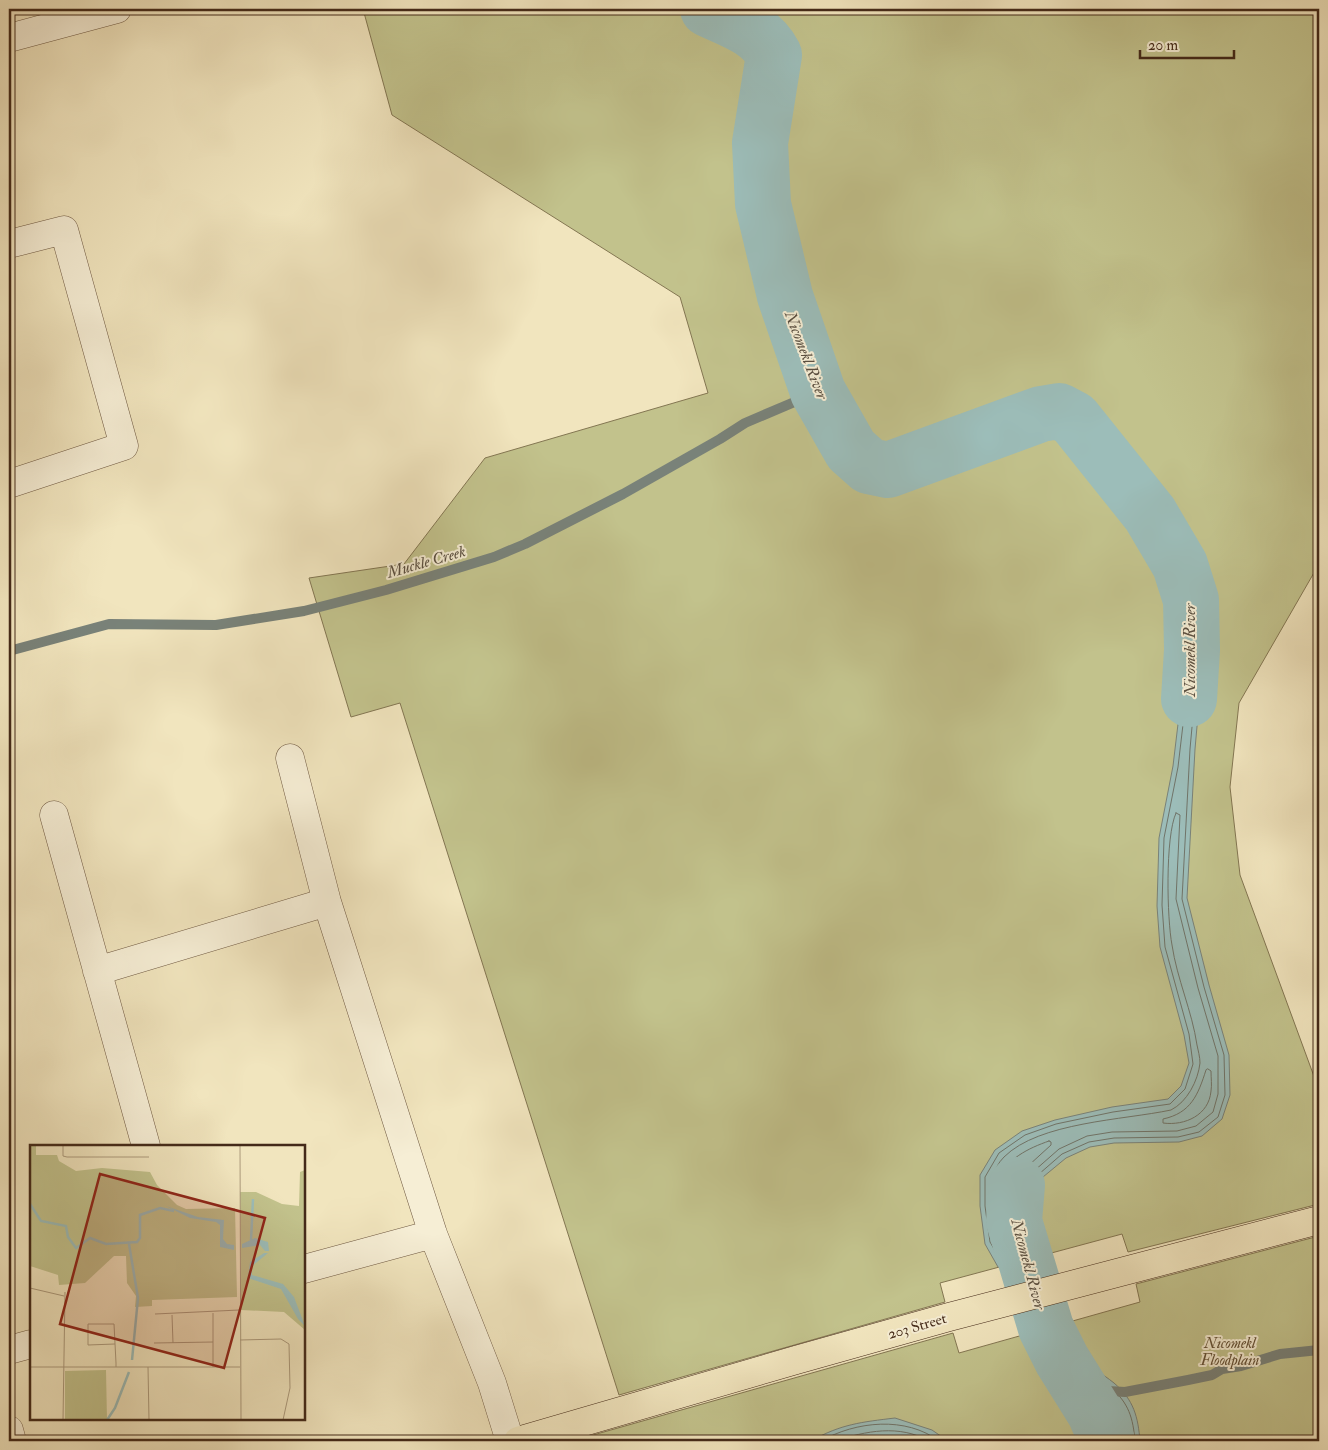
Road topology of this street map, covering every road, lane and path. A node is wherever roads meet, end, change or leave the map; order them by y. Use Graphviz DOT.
graph roads {
  1 [pos="116,9"];
  2 [pos="9,38"];
  3 [pos="9,244"];
  4 [pos="9,484"];
  5 [pos="290,758"];
  6 [pos="54,815"];
  7 [pos="327,902"];
  8 [pos="97,971"];
  9 [pos="146,1145"];
  10 [pos="1319,1220"];
  11 [pos="433,1234"];
  12 [pos="305,1269"];
  13 [pos="30,1344"];
  14 [pos="9,1350"];
  15 [pos="9,1430"];
  16 [pos="12,1441"];
  17 [pos="510,1441"];
  18 [pos="518,1441"];
  1 -- 2 [label="street"];
  3 -- 4 [label="street"];
  5 -- 7 [label="street"];
  6 -- 8 [label="street"];
  7 -- 8 [label="street"];
  7 -- 11 [label="street"];
  8 -- 9 [label="street"];
  10 -- 18 [label="main road, 203 Street"];
  11 -- 12 [label="street"];
  11 -- 17 [label="street"];
  13 -- 14 [label="street"];
  15 -- 16 [label="street"];
}
